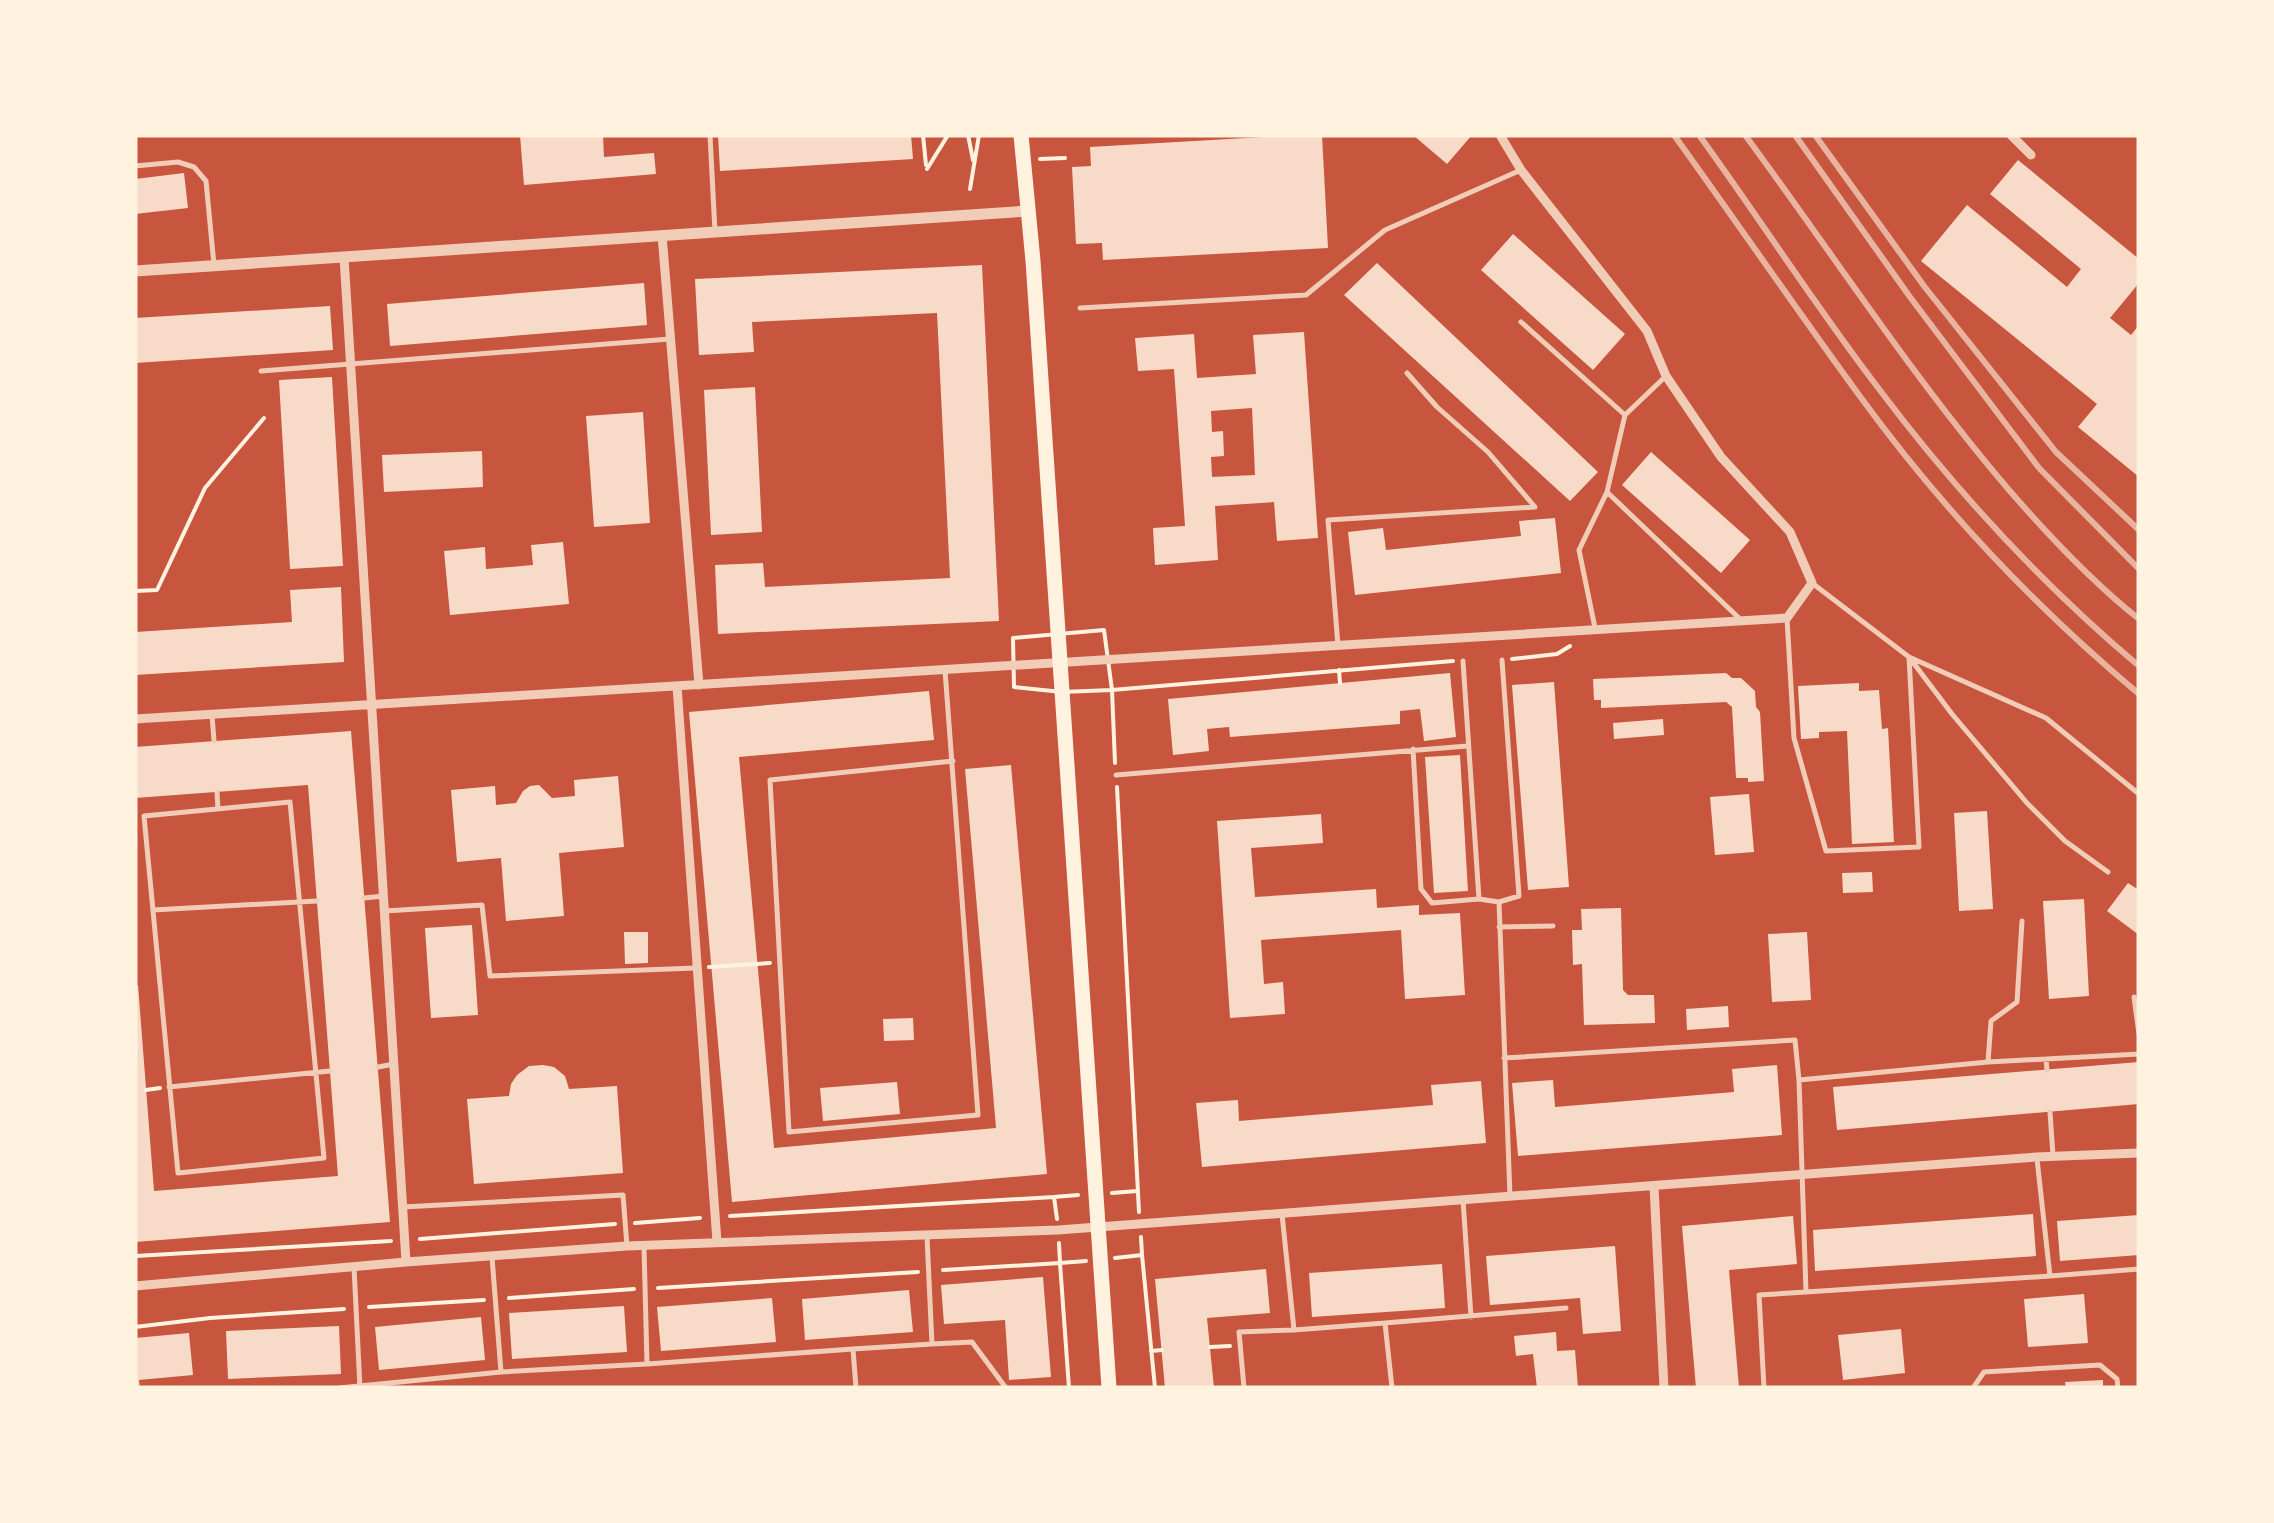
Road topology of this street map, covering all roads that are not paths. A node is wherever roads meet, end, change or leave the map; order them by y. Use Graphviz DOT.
graph roads {
  1 [pos="710,135"];
  2 [pos="1021,135"];
  3 [pos="1500,135"];
  4 [pos="2011,135"];
  5 [pos="2030,155"];
  6 [pos="135,166"];
  7 [pos="1521,170"];
  8 [pos="1028,212"];
  9 [pos="715,232"];
  10 [pos="662,235"];
  11 [pos="344,257"];
  12 [pos="214,265"];
  13 [pos="135,271"];
  14 [pos="1080,308"];
  15 [pos="1521,322"];
  16 [pos="670,339"];
  17 [pos="350,364"];
  18 [pos="260,370"];
  19 [pos="1407,373"];
  20 [pos="1666,376"];
  21 [pos="1625,415"];
  22 [pos="1607,492"];
  23 [pos="1812,583"];
  24 [pos="1786,618"];
  25 [pos="1741,620"];
  26 [pos="1595,630"];
  27 [pos="1338,646"];
  28 [pos="1909,657"];
  29 [pos="1462,660"];
  30 [pos="1502,660"];
  31 [pos="1060,662"];
  32 [pos="945,670"];
  33 [pos="698,685"];
  34 [pos="677,686"];
  35 [pos="372,704"];
  36 [pos="212,714"];
  37 [pos="135,719"];
  38 [pos="214,741"];
  39 [pos="1467,746"];
  40 [pos="1413,749"];
  41 [pos="953,761"];
  42 [pos="1116,775"];
  43 [pos="217,792"];
  44 [pos="2139,794"];
  45 [pos="218,808"];
  46 [pos="2108,872"];
  47 [pos="384,896"];
  48 [pos="364,898"];
  49 [pos="1479,899"];
  50 [pos="299,901"];
  51 [pos="317,901"];
  52 [pos="1499,902"];
  53 [pos="153,910"];
  54 [pos="384,911"];
  55 [pos="2022,920"];
  56 [pos="1553,926"];
  57 [pos="1500,928"];
  58 [pos="698,968"];
  59 [pos="2134,997"];
  60 [pos="2139,1034"];
  61 [pos="2139,1054"];
  62 [pos="1504,1058"];
  63 [pos="2046,1059"];
  64 [pos="1988,1062"];
  65 [pos="394,1064"];
  66 [pos="378,1067"];
  67 [pos="2047,1070"];
  68 [pos="315,1072"];
  69 [pos="330,1072"];
  70 [pos="1799,1080"];
  71 [pos="169,1087"];
  72 [pos="2050,1112"];
  73 [pos="2139,1153"];
  74 [pos="2053,1156"];
  75 [pos="2036,1158"];
  76 [pos="1802,1176"];
  77 [pos="1654,1186"];
  78 [pos="1510,1196"];
  79 [pos="1462,1199"];
  80 [pos="403,1206"];
  81 [pos="1282,1214"];
  82 [pos="1098,1227"];
  83 [pos="927,1236"];
  84 [pos="718,1242"];
  85 [pos="643,1245"];
  86 [pos="626,1246"];
  87 [pos="492,1256"];
  88 [pos="406,1262"];
  89 [pos="354,1267"];
  90 [pos="2139,1269"];
  91 [pos="2050,1276"];
  92 [pos="135,1286"];
  93 [pos="1806,1292"];
  94 [pos="1566,1308"];
  95 [pos="1471,1317"];
  96 [pos="1385,1323"];
  97 [pos="1294,1330"];
  98 [pos="932,1344"];
  99 [pos="853,1349"];
  100 [pos="647,1364"];
  101 [pos="500,1372"];
  102 [pos="340,1388"];
  103 [pos="360,1388"];
  104 [pos="856,1388"];
  105 [pos="1006,1388"];
  106 [pos="1109,1388"];
  107 [pos="1244,1388"];
  108 [pos="1392,1388"];
  109 [pos="1664,1388"];
  110 [pos="1764,1388"];
  111 [pos="1972,1388"];
  112 [pos="2118,1388"];
  1 -- 9 [label="lane"];
  2 -- 8 [label="main road"];
  3 -- 7 [label="street"];
  4 -- 5 [label="street"];
  6 -- 12 [label="lane"];
  7 -- 14 [label="lane"];
  7 -- 20 [label="street"];
  8 -- 9 [label="street"];
  8 -- 31 [label="main road"];
  9 -- 10 [label="street"];
  10 -- 11 [label="street"];
  10 -- 16 [label="street"];
  11 -- 12 [label="street"];
  11 -- 17 [label="street"];
  12 -- 13 [label="street"];
  15 -- 21 [label="lane"];
  16 -- 17 [label="lane"];
  16 -- 33 [label="street"];
  17 -- 18 [label="lane"];
  17 -- 35 [label="street"];
  19 -- 27 [label="lane"];
  20 -- 21 [label="lane"];
  20 -- 23 [label="street"];
  21 -- 22 [label="lane"];
  22 -- 25 [label="lane"];
  22 -- 26 [label="lane"];
  23 -- 24 [label="street"];
  23 -- 28 [label="lane"];
  24 -- 25 [label="street"];
  24 -- 28 [label="lane"];
  25 -- 26 [label="street"];
  26 -- 27 [label="street"];
  27 -- 31 [label="street"];
  28 -- 44 [label="lane"];
  28 -- 46 [label="lane"];
  29 -- 39 [label="lane"];
  30 -- 52 [label="lane"];
  31 -- 32 [label="street"];
  31 -- 82 [label="main road"];
  32 -- 33 [label="street"];
  32 -- 41 [label="lane"];
  33 -- 34 [label="street"];
  34 -- 35 [label="street"];
  34 -- 58 [label="street"];
  35 -- 36 [label="street"];
  35 -- 47 [label="street"];
  36 -- 37 [label="street"];
  36 -- 38 [label="lane"];
  39 -- 40 [label="lane"];
  39 -- 49 [label="lane"];
  40 -- 42 [label="lane"];
  40 -- 49 [label="lane"];
  41 -- 41 [label="lane"];
  43 -- 45 [label="lane"];
  45 -- 50 [label="lane"];
  45 -- 53 [label="lane"];
  47 -- 48 [label="lane"];
  47 -- 54 [label="street"];
  49 -- 52 [label="lane"];
  50 -- 51 [label="lane"];
  50 -- 53 [label="lane"];
  50 -- 68 [label="lane"];
  52 -- 57 [label="lane"];
  53 -- 71 [label="lane"];
  54 -- 58 [label="lane"];
  54 -- 65 [label="street"];
  55 -- 64 [label="lane"];
  56 -- 57 [label="lane"];
  57 -- 62 [label="lane"];
  58 -- 84 [label="street"];
  59 -- 60 [label="lane"];
  61 -- 63 [label="lane"];
  62 -- 70 [label="lane"];
  62 -- 78 [label="lane"];
  63 -- 64 [label="lane"];
  63 -- 67 [label="lane"];
  64 -- 70 [label="lane"];
  65 -- 66 [label="lane"];
  65 -- 80 [label="street"];
  68 -- 69 [label="lane"];
  68 -- 71 [label="lane"];
  68 -- 71 [label="lane"];
  70 -- 76 [label="lane"];
  72 -- 74 [label="lane"];
  73 -- 74 [label="street"];
  74 -- 75 [label="street"];
  75 -- 76 [label="street"];
  75 -- 91 [label="lane"];
  76 -- 77 [label="street"];
  76 -- 93 [label="lane"];
  77 -- 78 [label="street"];
  77 -- 109 [label="street"];
  78 -- 79 [label="street"];
  79 -- 81 [label="street"];
  79 -- 95 [label="lane"];
  80 -- 86 [label="lane"];
  80 -- 88 [label="street"];
  81 -- 82 [label="street"];
  81 -- 97 [label="lane"];
  82 -- 83 [label="street"];
  82 -- 106 [label="main road"];
  83 -- 84 [label="street"];
  83 -- 98 [label="lane"];
  84 -- 85 [label="street"];
  85 -- 86 [label="street"];
  85 -- 100 [label="lane"];
  86 -- 87 [label="street"];
  87 -- 88 [label="street"];
  87 -- 101 [label="lane"];
  88 -- 89 [label="street"];
  89 -- 92 [label="street"];
  89 -- 103 [label="lane"];
  90 -- 91 [label="lane"];
  91 -- 93 [label="lane"];
  93 -- 110 [label="lane"];
  94 -- 95 [label="lane"];
  95 -- 96 [label="lane"];
  96 -- 97 [label="lane"];
  96 -- 108 [label="lane"];
  97 -- 107 [label="lane"];
  98 -- 99 [label="lane"];
  98 -- 105 [label="lane"];
  99 -- 100 [label="lane"];
  99 -- 104 [label="lane"];
  100 -- 101 [label="lane"];
  101 -- 103 [label="lane"];
  102 -- 103 [label="lane"];
  111 -- 112 [label="lane"];
}
